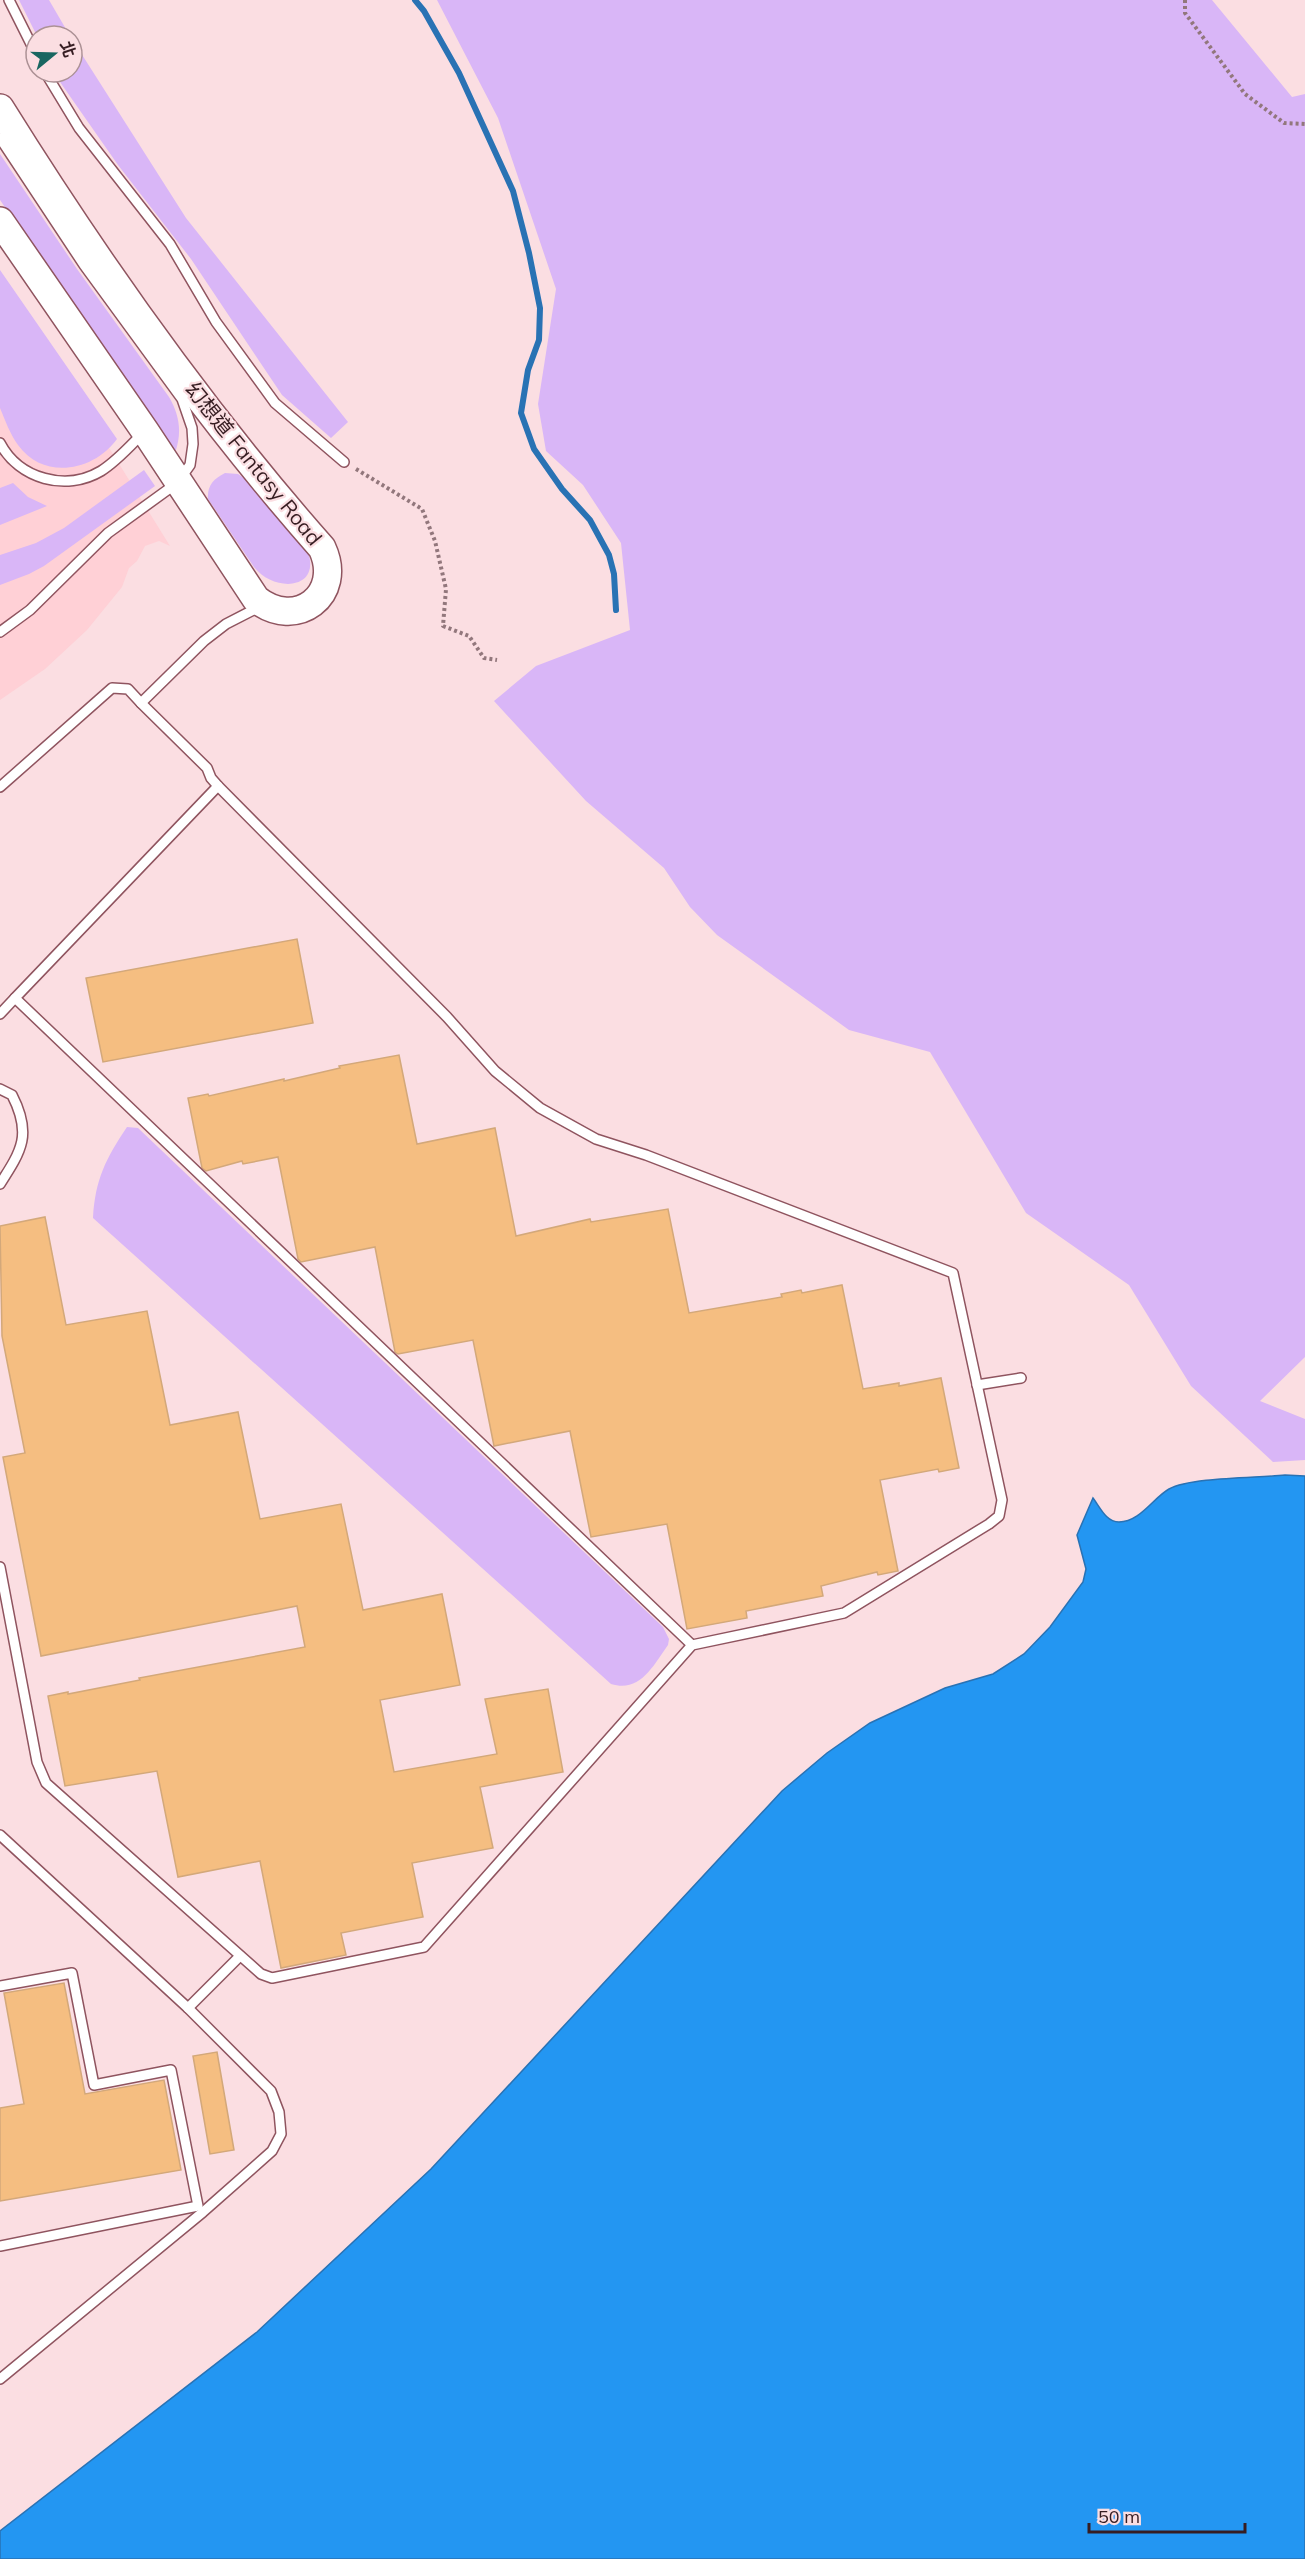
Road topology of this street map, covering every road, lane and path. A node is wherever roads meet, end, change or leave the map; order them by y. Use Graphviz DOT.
graph roads {
  1 [pos="9,0"];
  2 [pos="1185,0"];
  3 [pos="24,30"];
  4 [pos="52,84"];
  5 [pos="0,108"];
  6 [pos="1305,124"];
  7 [pos="0,138"];
  8 [pos="0,221"];
  9 [pos="145,431"];
  10 [pos="0,443"];
  11 [pos="10,459"];
  12 [pos="344,462"];
  13 [pos="0,463"];
  14 [pos="177,483"];
  15 [pos="264,605"];
  16 [pos="0,632"];
  17 [pos="497,660"];
  18 [pos="141,703"];
  19 [pos="0,786"];
  20 [pos="218,786"];
  21 [pos="15,998"];
  22 [pos="0,1014"];
  23 [pos="1,1086"];
  24 [pos="0,1184"];
  25 [pos="1021,1378"];
  26 [pos="977,1385"];
  27 [pos="0,1567"];
  28 [pos="692,1646"];
  29 [pos="0,1835"];
  30 [pos="240,1956"];
  31 [pos="0,1986"];
  32 [pos="188,2008"];
  33 [pos="201,2209"];
  34 [pos="0,2246"];
  35 [pos="0,2379"];
  1 -- 3 [label="lane"];
  2 -- 6 [label="path"];
  4 -- 12 [label="lane"];
  5 -- 15 [label="main road, 幻想道 Fantasy Road"];
  7 -- 14 [label="lane"];
  8 -- 9 [label="main road"];
  9 -- 11 [label="lane"];
  9 -- 14 [label="main road"];
  10 -- 11 [label="lane"];
  11 -- 13 [label="lane"];
  12 -- 17 [label="path"];
  14 -- 15 [label="main road"];
  14 -- 16 [label="lane"];
  15 -- 18 [label="lane"];
  18 -- 19 [label="lane"];
  18 -- 20 [label="lane"];
  20 -- 21 [label="lane"];
  20 -- 26 [label="lane"];
  21 -- 22 [label="lane"];
  21 -- 28 [label="lane"];
  23 -- 24 [label="lane"];
  25 -- 26 [label="lane"];
  26 -- 28 [label="lane"];
  27 -- 30 [label="lane"];
  28 -- 30 [label="lane"];
  29 -- 32 [label="lane"];
  30 -- 32 [label="lane"];
  31 -- 33 [label="lane"];
  32 -- 33 [label="lane"];
  33 -- 34 [label="lane"];
  33 -- 35 [label="lane"];
}
